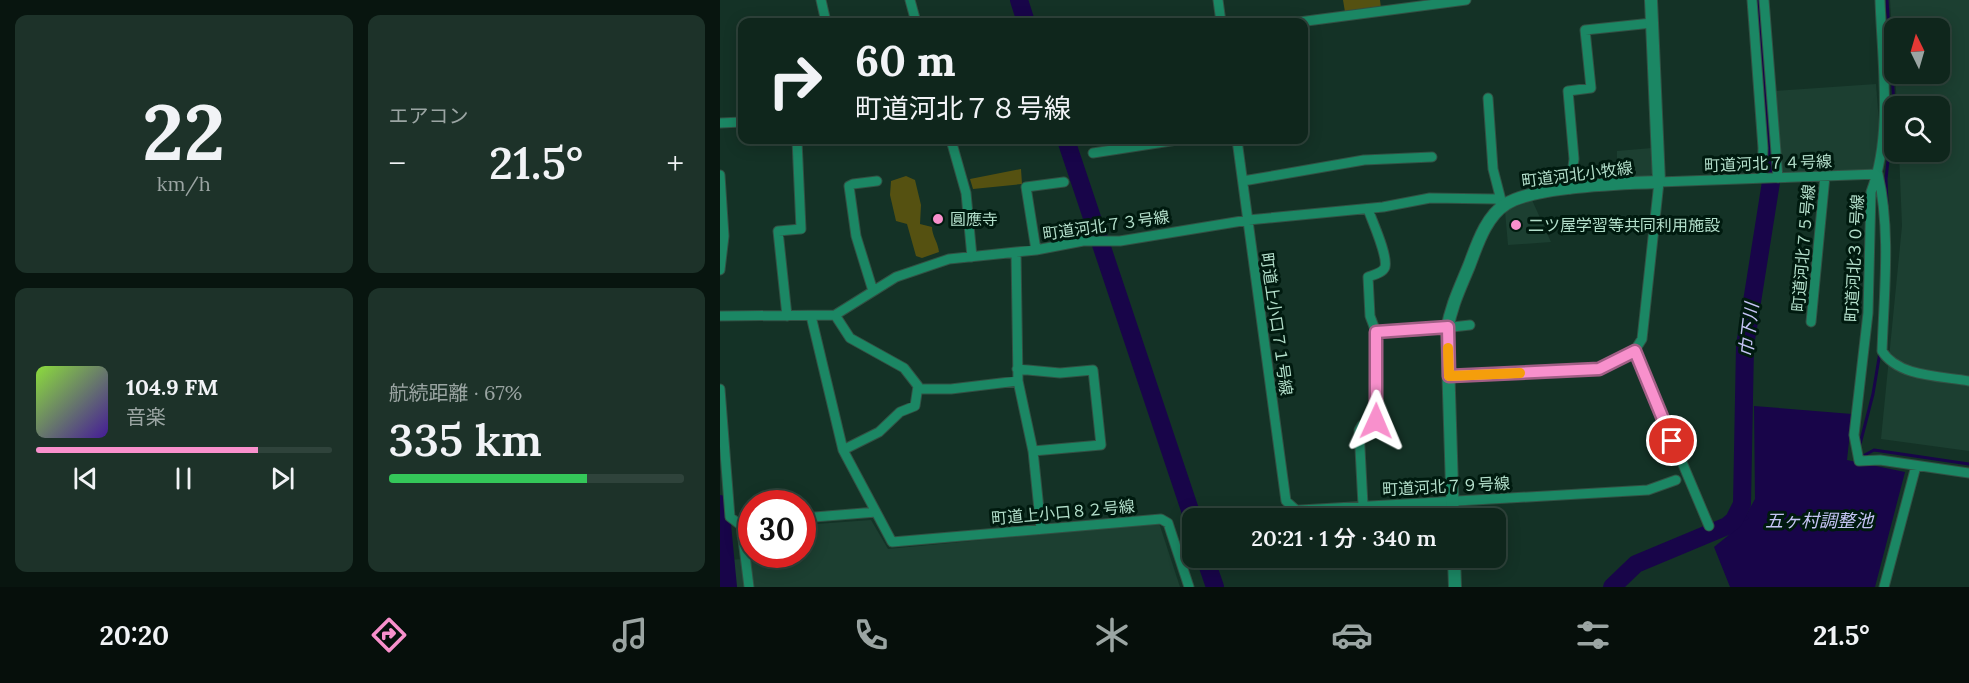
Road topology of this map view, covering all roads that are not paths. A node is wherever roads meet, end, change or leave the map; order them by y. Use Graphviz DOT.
graph roads {
  1 [pos="821,0"];
  2 [pos="910,0"];
  3 [pos="1218,0"];
  4 [pos="1466,0"];
  5 [pos="1651,0"];
  6 [pos="1752,0"];
  7 [pos="1764,0"];
  8 [pos="1880,0"];
  9 [pos="825,18"];
  10 [pos="915,18"];
  11 [pos="1220,18"];
  12 [pos="1308,21"];
  13 [pos="1652,23"];
  14 [pos="1488,98"];
  15 [pos="738,122"];
  16 [pos="720,123"];
  17 [pos="797,144"];
  18 [pos="952,144"];
  19 [pos="1151,144"];
  20 [pos="1238,144"];
  21 [pos="1093,153"];
  22 [pos="1432,157"];
  23 [pos="1878,174"];
  24 [pos="720,175"];
  25 [pos="1825,176"];
  26 [pos="1763,178"];
  27 [pos="1777,178"];
  28 [pos="1243,181"];
  29 [pos="878,182"];
  30 [pos="1064,182"];
  31 [pos="1659,182"];
  32 [pos="1570,189"];
  33 [pos="1504,202"];
  34 [pos="1368,209"];
  35 [pos="1248,220"];
  36 [pos="1036,250"];
  37 [pos="1016,252"];
  38 [pos="972,256"];
  39 [pos="720,270"];
  40 [pos="873,291"];
  41 [pos="835,315"];
  42 [pos="720,316"];
  43 [pos="787,316"];
  44 [pos="811,316"];
  45 [pos="1811,322"];
  46 [pos="1470,325"];
  47 [pos="1448,327"];
  48 [pos="1376,332"];
  49 [pos="1631,353"];
  50 [pos="1017,369"];
  51 [pos="1449,376"];
  52 [pos="1018,381"];
  53 [pos="1969,381"];
  54 [pos="720,389"];
  55 [pos="918,389"];
  56 [pos="843,450"];
  57 [pos="1033,451"];
  58 [pos="1916,466"];
  59 [pos="1969,473"];
  60 [pos="1676,480"];
  61 [pos="1452,501"];
  62 [pos="1363,505"];
  63 [pos="1294,508"];
  64 [pos="1312,508"];
  65 [pos="1452,508"];
  66 [pos="876,512"];
  67 [pos="816,517"];
  68 [pos="738,521"];
  69 [pos="1708,526"];
  70 [pos="1041,529"];
  71 [pos="748,568"];
  72 [pos="1454,568"];
  73 [pos="749,587"];
  74 [pos="1189,587"];
  75 [pos="1455,587"];
  76 [pos="1884,587"];
  1 -- 9 [label="street"];
  2 -- 10 [label="street"];
  3 -- 11 [label="street"];
  4 -- 12 [label="street"];
  5 -- 13 [label="street"];
  6 -- 26 [label="street"];
  7 -- 27 [label="street"];
  8 -- 23 [label="street, 町道河北３０号線"];
  13 -- 31 [label="street"];
  13 -- 32 [label="street"];
  14 -- 33 [label="street"];
  15 -- 16 [label="street"];
  17 -- 43 [label="street"];
  18 -- 38 [label="street"];
  19 -- 21 [label="street"];
  20 -- 28 [label="street, 町道上小口７１号線"];
  22 -- 28 [label="street"];
  23 -- 25 [label="street, 町道河北７４号線"];
  23 -- 53 [label="street"];
  23 -- 58 [label="street, 町道河北３０号線"];
  24 -- 39 [label="street"];
  25 -- 27 [label="street, 町道河北７４号線"];
  25 -- 45 [label="street, 町道河北７５号線"];
  26 -- 27 [label="street, 町道河北７４号線"];
  26 -- 31 [label="street, 町道河北７４号線"];
  28 -- 35 [label="street, 町道上小口７１号線"];
  29 -- 40 [label="street"];
  30 -- 36 [label="street"];
  31 -- 32 [label="street, 町道河北小牧線"];
  31 -- 49 [label="street"];
  32 -- 33 [label="street, 町道河北小牧線"];
  33 -- 34 [label="street, 町道河北７３号線"];
  33 -- 47 [label="street, 町道河北小牧線"];
  34 -- 35 [label="street, 町道河北７３号線"];
  34 -- 48 [label="street"];
  35 -- 36 [label="street, 町道河北７３号線"];
  35 -- 63 [label="street, 町道上小口７１号線"];
  36 -- 37 [label="street, 町道河北７３号線"];
  37 -- 38 [label="street, 町道河北７３号線"];
  37 -- 50 [label="street"];
  38 -- 40 [label="street, 町道河北７３号線"];
  40 -- 41 [label="street, 町道河北７３号線"];
  41 -- 44 [label="street, 町道河北７３号線"];
  41 -- 55 [label="street"];
  42 -- 43 [label="street, 町道河北７３号線"];
  43 -- 44 [label="street, 町道河北７３号線"];
  44 -- 56 [label="street"];
  46 -- 47 [label="street"];
  47 -- 48 [label="street"];
  47 -- 51 [label="street, 町道河北小牧線"];
  48 -- 62 [label="street"];
  49 -- 51 [label="street"];
  49 -- 69 [label="street"];
  50 -- 52 [label="street"];
  50 -- 57 [label="street"];
  51 -- 61 [label="street, 町道河北小牧線"];
  52 -- 55 [label="street"];
  52 -- 57 [label="street"];
  54 -- 68 [label="street"];
  55 -- 56 [label="street"];
  56 -- 66 [label="street"];
  57 -- 70 [label="street"];
  58 -- 59 [label="street"];
  58 -- 76 [label="street"];
  60 -- 61 [label="street, 町道河北７９号線"];
  61 -- 62 [label="street, 町道河北７９号線"];
  61 -- 65 [label="street, 町道河北小牧線"];
  62 -- 64 [label="street, 町道河北７９号線"];
  66 -- 67 [label="street"];
  66 -- 70 [label="street, 町道上小口８２号線"];
  70 -- 74 [label="street, 町道上小口８２号線"];
  71 -- 73 [label="street"];
  72 -- 75 [label="street"];
}
